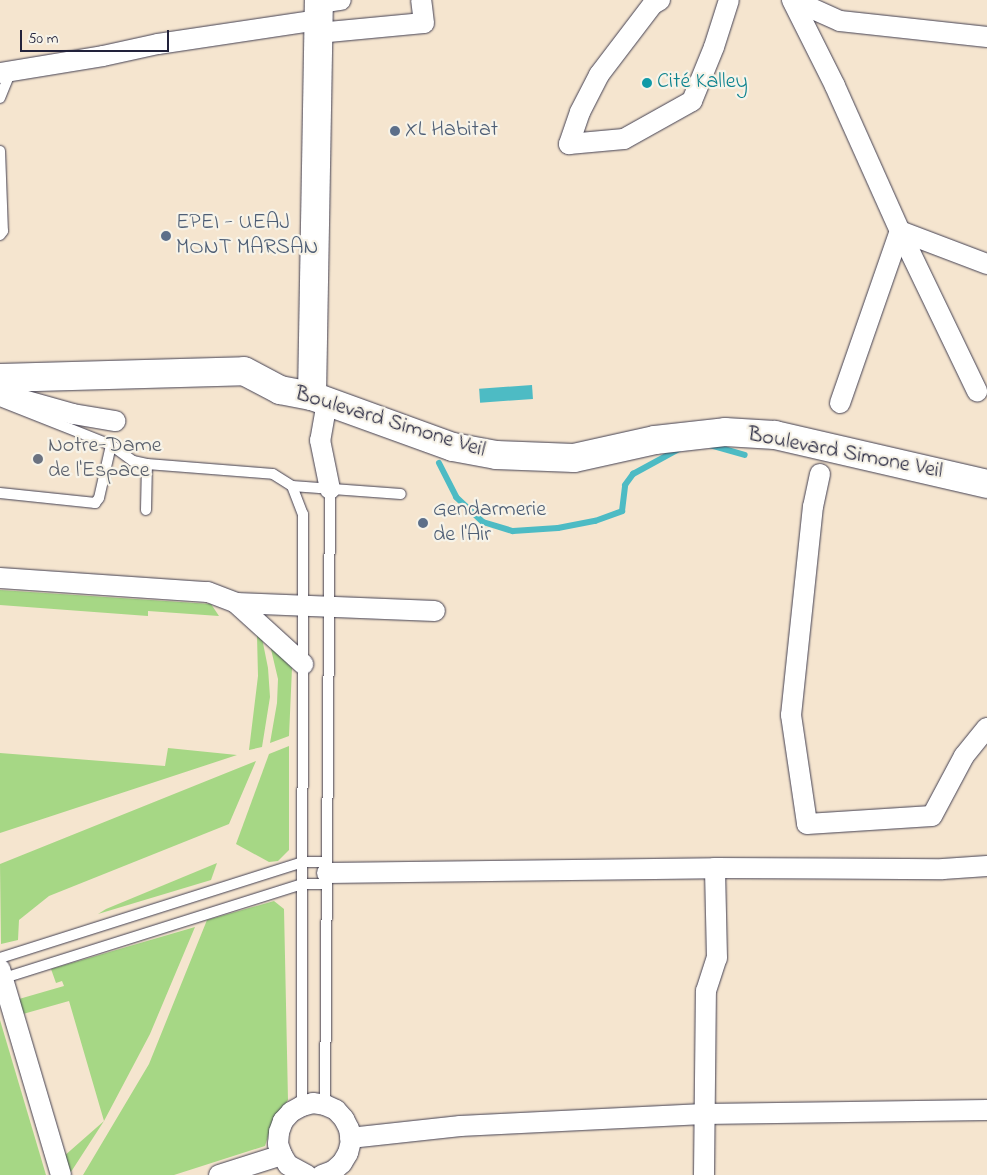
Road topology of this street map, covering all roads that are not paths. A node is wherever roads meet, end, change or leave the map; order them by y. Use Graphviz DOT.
graph roads {
  1 [pos="421,0"];
  2 [pos="660,0"];
  3 [pos="729,0"];
  4 [pos="793,0"];
  5 [pos="323,11"];
  6 [pos="987,37"];
  7 [pos="5,72"];
  8 [pos="0,98"];
  9 [pos="0,152"];
  10 [pos="900,230"];
  11 [pos="0,235"];
  12 [pos="987,264"];
  13 [pos="0,378"];
  14 [pos="0,388"];
  15 [pos="977,391"];
  16 [pos="319,399"];
  17 [pos="0,401"];
  18 [pos="840,403"];
  19 [pos="114,421"];
  20 [pos="111,445"];
  21 [pos="147,464"];
  22 [pos="820,474"];
  23 [pos="987,484"];
  24 [pos="292,486"];
  25 [pos="330,489"];
  26 [pos="0,493"];
  27 [pos="401,494"];
  28 [pos="146,510"];
  29 [pos="0,578"];
  30 [pos="236,603"];
  31 [pos="303,604"];
  32 [pos="329,606"];
  33 [pos="435,610"];
  34 [pos="303,664"];
  35 [pos="987,728"];
  36 [pos="302,862"];
  37 [pos="987,866"];
  38 [pos="715,868"];
  39 [pos="327,873"];
  40 [pos="302,884"];
  41 [pos="0,958"];
  42 [pos="1,976"];
  43 [pos="325,1105"];
  44 [pos="302,1106"];
  45 [pos="987,1110"];
  46 [pos="704,1114"];
  47 [pos="350,1138"];
  48 [pos="282,1155"];
  49 [pos="61,1175"];
  50 [pos="219,1175"];
  51 [pos="307,1175"];
  52 [pos="322,1175"];
  53 [pos="704,1175"];
  1 -- 5 [label="street"];
  2 -- 3 [label="street"];
  4 -- 6 [label="street"];
  4 -- 10 [label="street"];
  5 -- 7 [label="street"];
  5 -- 16 [label="main road"];
  7 -- 8 [label="lane"];
  9 -- 11 [label="lane"];
  10 -- 12 [label="street"];
  10 -- 15 [label="street"];
  10 -- 18 [label="street"];
  13 -- 16 [label="main road, Boulevard Simone Veil"];
  14 -- 19 [label="street"];
  16 -- 23 [label="main road, Boulevard Simone Veil"];
  16 -- 25 [label="street"];
  17 -- 20 [label="lane"];
  20 -- 21 [label="lane"];
  20 -- 26 [label="lane"];
  21 -- 24 [label="lane"];
  21 -- 28 [label="lane"];
  22 -- 35 [label="street"];
  24 -- 25 [label="lane"];
  24 -- 31 [label="lane"];
  25 -- 27 [label="lane"];
  25 -- 32 [label="lane"];
  29 -- 30 [label="street"];
  30 -- 31 [label="street"];
  30 -- 34 [label="street"];
  31 -- 32 [label="street"];
  31 -- 34 [label="lane"];
  32 -- 33 [label="street"];
  32 -- 39 [label="lane"];
  34 -- 36 [label="lane"];
  36 -- 39 [label="lane"];
  36 -- 40 [label="lane"];
  36 -- 41 [label="lane"];
  37 -- 38 [label="street"];
  38 -- 39 [label="street"];
  38 -- 46 [label="street"];
  39 -- 40 [label="lane"];
  39 -- 43 [label="lane"];
  40 -- 42 [label="lane"];
  40 -- 44 [label="lane"];
  42 -- 49 [label="street"];
  43 -- 44 [label="street"];
  43 -- 47 [label="street"];
  44 -- 48 [label="street"];
  45 -- 46 [label="street"];
  46 -- 47 [label="street"];
  46 -- 53 [label="street"];
  47 -- 52 [label="street"];
  48 -- 50 [label="street"];
  48 -- 51 [label="street"];
}
